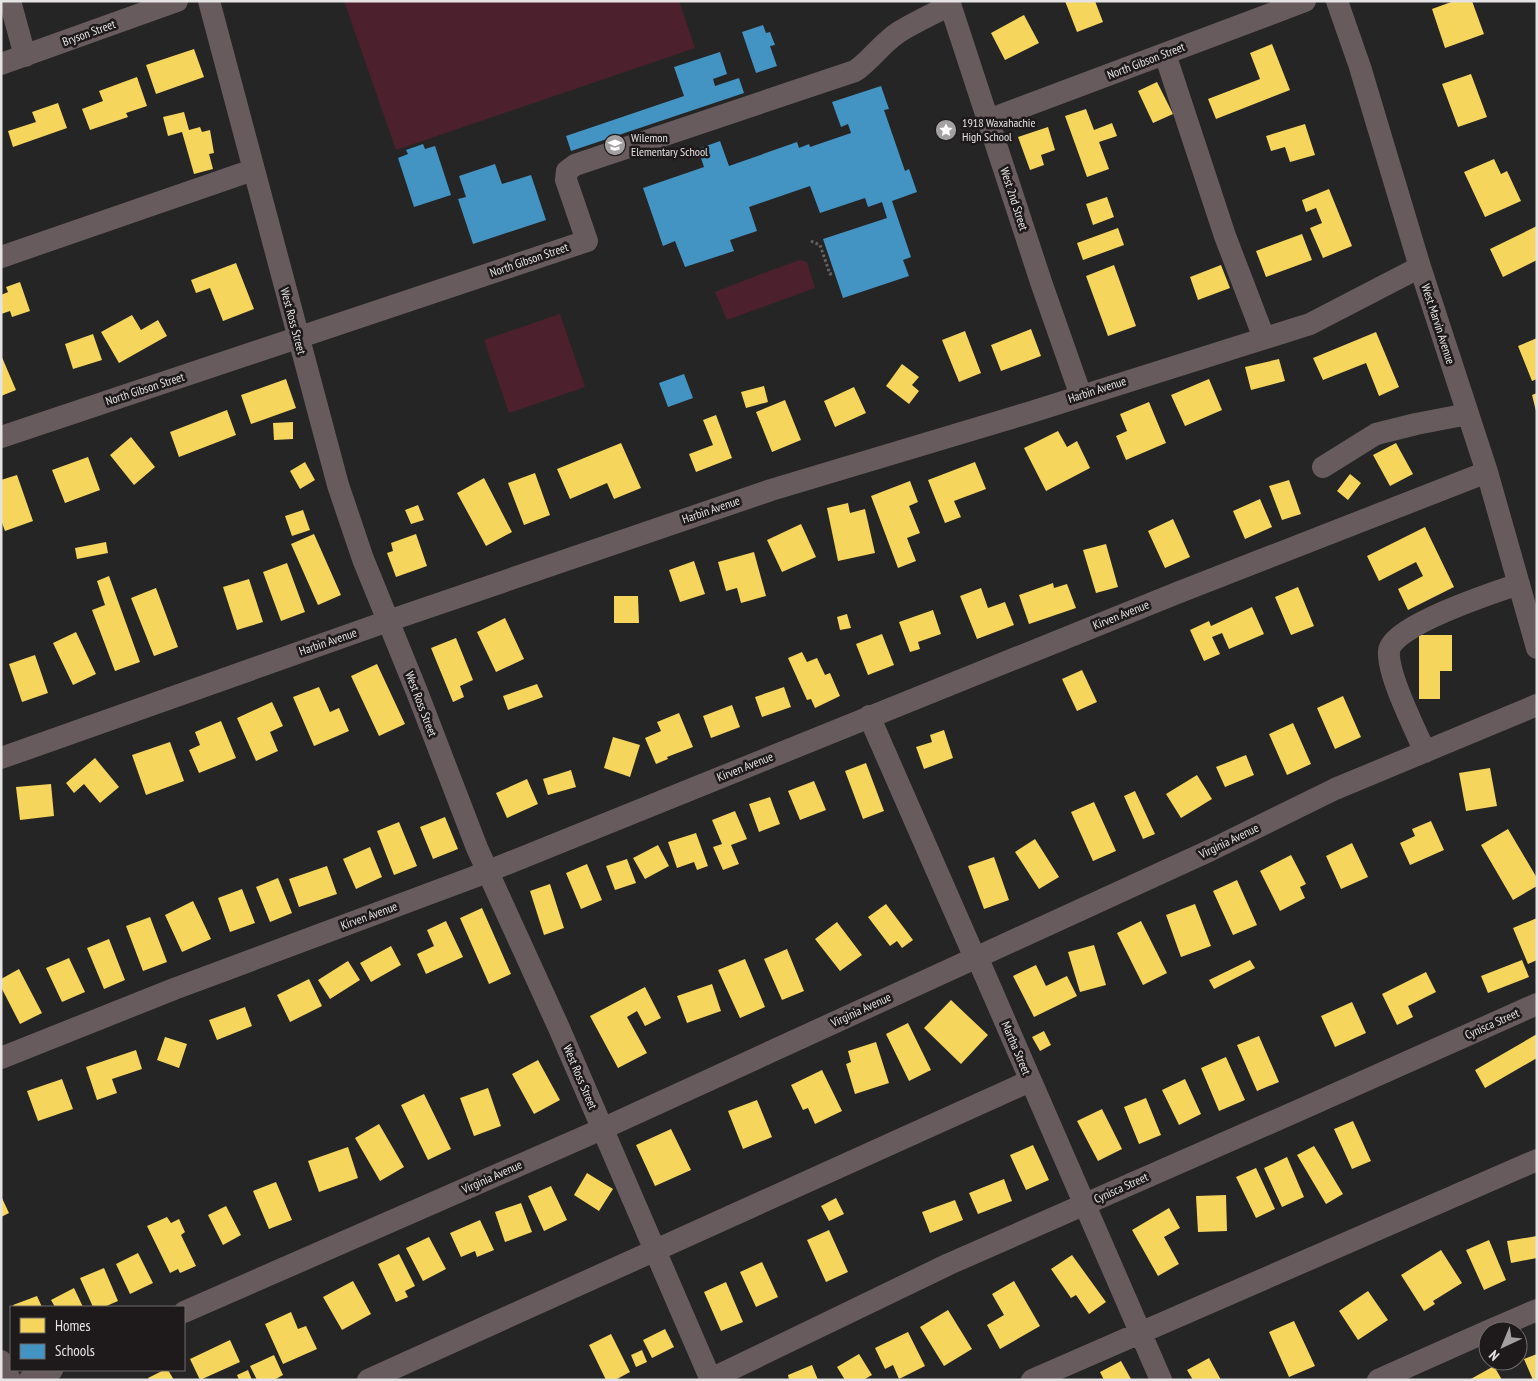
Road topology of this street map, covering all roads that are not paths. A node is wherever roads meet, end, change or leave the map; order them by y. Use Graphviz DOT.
graph roads {
  1 [pos="10,1"];
  2 [pos="177,1"];
  3 [pos="209,1"];
  4 [pos="1305,1"];
  5 [pos="1337,1"];
  6 [pos="950,3"];
  7 [pos="1165,54"];
  8 [pos="25,56"];
  9 [pos="1,64"];
  10 [pos="988,120"];
  11 [pos="253,170"];
  12 [pos="1,257"];
  13 [pos="1420,266"];
  14 [pos="298,338"];
  15 [pos="1264,338"];
  16 [pos="1081,396"];
  17 [pos="1468,414"];
  18 [pos="1,436"];
  19 [pos="1323,467"];
  20 [pos="1488,472"];
  21 [pos="1519,584"];
  22 [pos="388,621"];
  23 [pos="1537,648"];
  24 [pos="1537,705"];
  25 [pos="869,716"];
  26 [pos="1425,752"];
  27 [pos="1,758"];
  28 [pos="487,871"];
  29 [pos="975,958"];
  30 [pos="1537,1004"];
  31 [pos="1,1058"];
  32 [pos="1030,1081"];
  33 [pos="602,1129"];
  34 [pos="1537,1160"];
  35 [pos="1084,1205"];
  36 [pos="655,1251"];
  37 [pos="1537,1310"];
  38 [pos="185,1312"];
  39 [pos="1511,1321"];
  40 [pos="1140,1332"];
  41 [pos="1478,1335"];
  42 [pos="1,1361"];
  43 [pos="50,1371"];
  44 [pos="10,1380"];
  45 [pos="29,1380"];
  46 [pos="368,1380"];
  47 [pos="710,1380"];
  48 [pos="1032,1380"];
  49 [pos="1161,1380"];
  50 [pos="1378,1380"];
  1 -- 8 [label="street"];
  2 -- 8 [label="street, Bryson Street"];
  3 -- 11 [label="street, West Ross Street"];
  4 -- 7 [label="street, North Gibson Street"];
  5 -- 13 [label="street, West Marvin Avenue"];
  6 -- 10 [label="street, West 2nd Street"];
  6 -- 14 [label="street, North Gibson Street"];
  7 -- 10 [label="street, North Gibson Street"];
  7 -- 15 [label="street"];
  8 -- 9 [label="street, Bryson Street"];
  10 -- 16 [label="street, West 2nd Street"];
  11 -- 12 [label="street"];
  11 -- 14 [label="street, West Ross Street"];
  13 -- 15 [label="street, Harbin Avenue"];
  13 -- 17 [label="street, West Marvin Avenue"];
  14 -- 18 [label="street, North Gibson Street"];
  14 -- 22 [label="street, West Ross Street"];
  15 -- 16 [label="street, Harbin Avenue"];
  16 -- 22 [label="street, Harbin Avenue"];
  17 -- 19 [label="street"];
  17 -- 20 [label="street, West Marvin Avenue"];
  20 -- 21 [label="street, West Marvin Avenue"];
  20 -- 25 [label="street, Kirven Avenue"];
  21 -- 23 [label="street, West Marvin Avenue"];
  21 -- 26 [label="street"];
  22 -- 27 [label="street, Harbin Avenue"];
  22 -- 28 [label="street, West Ross Street"];
  24 -- 26 [label="street, Virginia Avenue"];
  25 -- 28 [label="street, Kirven Avenue"];
  25 -- 29 [label="street, Martha Street"];
  26 -- 29 [label="street, Virginia Avenue"];
  28 -- 31 [label="street, Kirven Avenue"];
  28 -- 33 [label="street, West Ross Street"];
  29 -- 32 [label="street, Martha Street"];
  29 -- 33 [label="street, Virginia Avenue"];
  30 -- 35 [label="street, Cynisca Street"];
  32 -- 35 [label="street, Martha Street"];
  32 -- 36 [label="street"];
  33 -- 36 [label="street, West Ross Street"];
  33 -- 38 [label="street, Virginia Avenue"];
  34 -- 40 [label="street"];
  35 -- 40 [label="street, Martha Street"];
  35 -- 47 [label="street, Cynisca Street"];
  36 -- 46 [label="street"];
  36 -- 47 [label="street, West Ross Street"];
  37 -- 39 [label="street"];
  40 -- 48 [label="street"];
  40 -- 49 [label="street, Martha Street"];
  41 -- 50 [label="street"];
  42 -- 44 [label="street"];
  43 -- 45 [label="street"];
}
